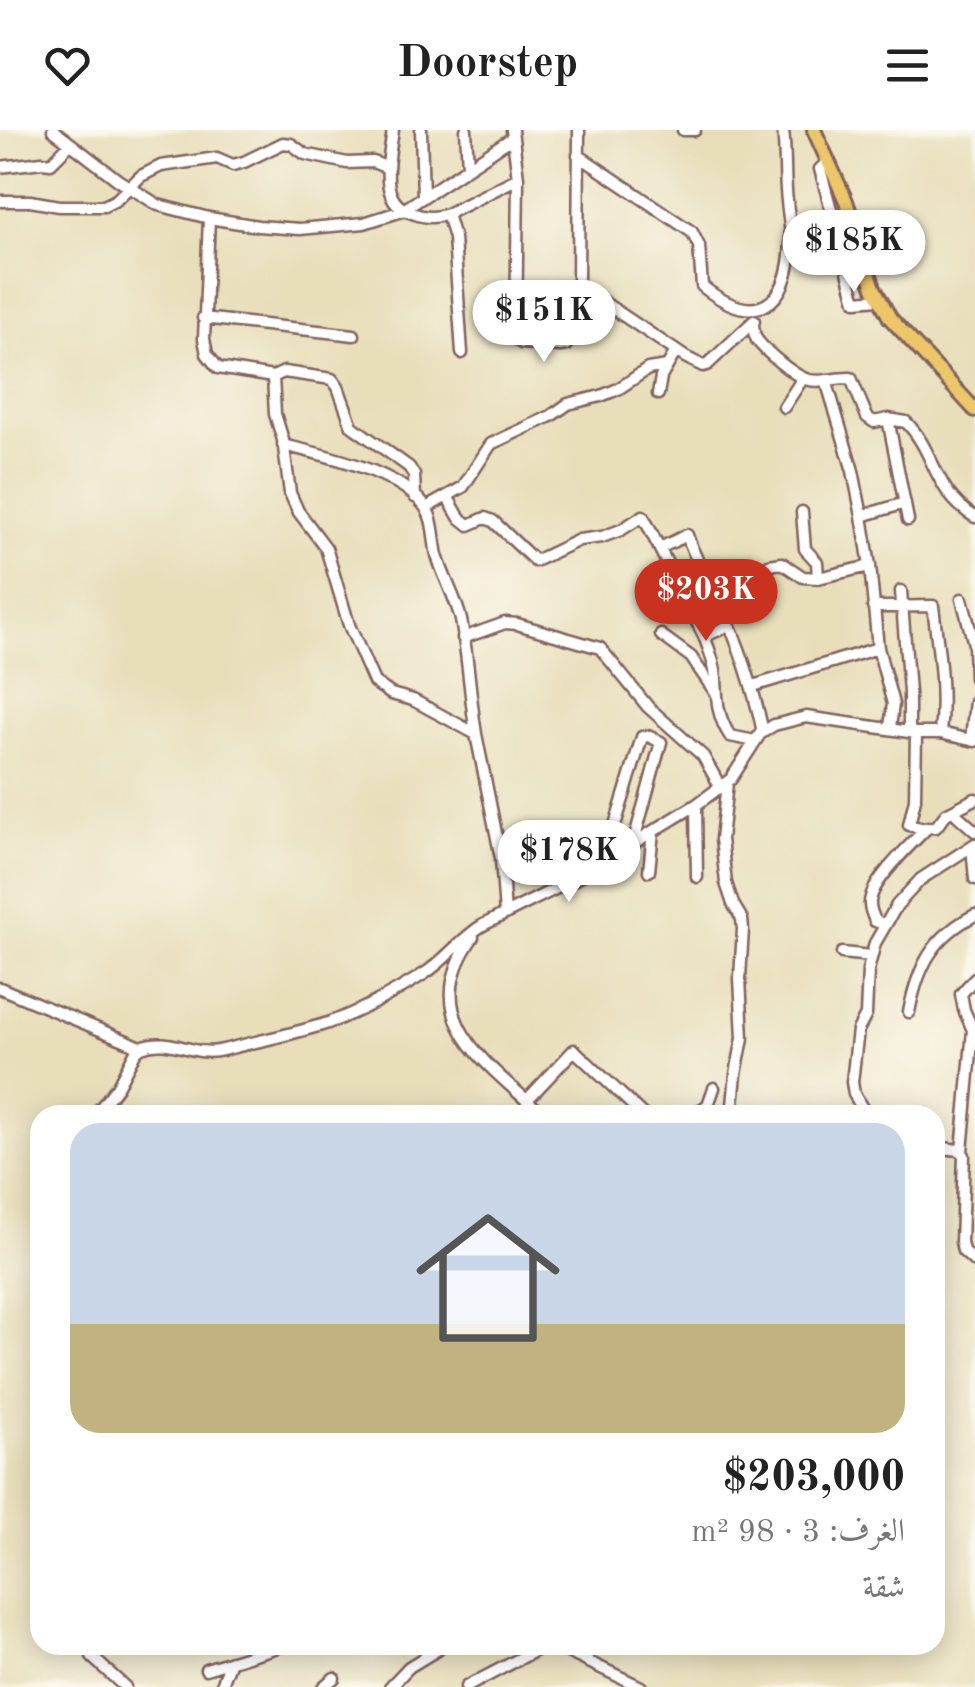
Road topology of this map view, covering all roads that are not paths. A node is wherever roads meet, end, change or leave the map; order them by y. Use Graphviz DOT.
graph roads {
  1 [pos="53,130"];
  2 [pos="393,130"];
  3 [pos="466,130"];
  4 [pos="579,130"];
  5 [pos="682,130"];
  6 [pos="695,130"];
  7 [pos="783,130"];
  8 [pos="814,130"];
  9 [pos="422,131"];
  10 [pos="512,134"];
  11 [pos="70,144"];
  12 [pos="578,155"];
  13 [pos="828,161"];
  14 [pos="0,167"];
  15 [pos="468,167"];
  16 [pos="388,168"];
  17 [pos="518,178"];
  18 [pos="130,188"];
  19 [pos="423,197"];
  20 [pos="0,201"];
  21 [pos="402,211"];
  22 [pos="447,214"];
  23 [pos="209,218"];
  24 [pos="578,284"];
  25 [pos="879,299"];
  26 [pos="755,311"];
  27 [pos="204,318"];
  28 [pos="752,324"];
  29 [pos="354,335"];
  30 [pos="676,351"];
  31 [pos="462,353"];
  32 [pos="667,366"];
  33 [pos="273,377"];
  34 [pos="802,378"];
  35 [pos="826,380"];
  36 [pos="658,394"];
  37 [pos="784,407"];
  38 [pos="975,410"];
  39 [pos="888,418"];
  40 [pos="284,446"];
  41 [pos="447,496"];
  42 [pos="416,497"];
  43 [pos="905,503"];
  44 [pos="426,508"];
  45 [pos="802,512"];
  46 [pos="862,516"];
  47 [pos="975,517"];
  48 [pos="908,520"];
  49 [pos="660,548"];
  50 [pos="768,565"];
  51 [pos="870,566"];
  52 [pos="818,578"];
  53 [pos="901,591"];
  54 [pos="962,600"];
  55 [pos="902,605"];
  56 [pos="874,607"];
  57 [pos="729,626"];
  58 [pos="661,635"];
  59 [pos="704,636"];
  60 [pos="463,638"];
  61 [pos="878,648"];
  62 [pos="975,678"];
  63 [pos="753,686"];
  64 [pos="715,692"];
  65 [pos="975,701"];
  66 [pos="890,728"];
  67 [pos="913,732"];
  68 [pos="940,733"];
  69 [pos="476,734"];
  70 [pos="759,737"];
  71 [pos="973,741"];
  72 [pos="724,785"];
  73 [pos="975,799"];
  74 [pos="696,805"];
  75 [pos="956,810"];
  76 [pos="929,827"];
  77 [pos="653,832"];
  78 [pos="975,832"];
  79 [pos="636,841"];
  80 [pos="974,845"];
  81 [pos="613,855"];
  82 [pos="649,871"];
  83 [pos="698,877"];
  84 [pos="975,879"];
  85 [pos="506,914"];
  86 [pos="975,915"];
  87 [pos="485,924"];
  88 [pos="884,924"];
  89 [pos="842,953"];
  90 [pos="871,956"];
  91 [pos="975,978"];
  92 [pos="0,988"];
  93 [pos="909,1012"];
  94 [pos="140,1048"];
  95 [pos="714,1088"];
  96 [pos="527,1100"];
  97 [pos="103,1105"];
  98 [pos="532,1105"];
  99 [pos="632,1105"];
  100 [pos="708,1105"];
  101 [pos="733,1105"];
  102 [pos="860,1105"];
  103 [pos="945,1148"];
  104 [pos="962,1151"];
  105 [pos="975,1262"];
  106 [pos="92,1655"];
  107 [pos="251,1655"];
  108 [pos="429,1655"];
  109 [pos="530,1655"];
  110 [pos="572,1655"];
  111 [pos="231,1661"];
  112 [pos="206,1669"];
  113 [pos="334,1678"];
  114 [pos="125,1687"];
  115 [pos="220,1687"];
  116 [pos="323,1687"];
  117 [pos="390,1687"];
  118 [pos="466,1687"];
  119 [pos="641,1687"];
  1 -- 11 [label="street"];
  2 -- 16 [label="street"];
  3 -- 15 [label="street"];
  4 -- 12 [label="street"];
  5 -- 6 [label="street"];
  7 -- 26 [label="street"];
  8 -- 13 [label="main road"];
  9 -- 19 [label="street"];
  10 -- 15 [label="street"];
  10 -- 17 [label="street"];
  11 -- 14 [label="street"];
  11 -- 18 [label="street"];
  12 -- 24 [label="street"];
  12 -- 26 [label="street"];
  13 -- 25 [label="main road"];
  13 -- 25 [label="street"];
  15 -- 19 [label="street"];
  16 -- 18 [label="street"];
  16 -- 21 [label="street"];
  17 -- 22 [label="street"];
  17 -- 24 [label="street"];
  18 -- 20 [label="street"];
  18 -- 23 [label="street"];
  19 -- 21 [label="street"];
  21 -- 22 [label="street"];
  21 -- 23 [label="street"];
  22 -- 31 [label="street"];
  23 -- 27 [label="street"];
  24 -- 30 [label="street"];
  25 -- 38 [label="main road"];
  26 -- 28 [label="street"];
  27 -- 29 [label="street"];
  27 -- 33 [label="street"];
  28 -- 30 [label="street"];
  28 -- 34 [label="street"];
  30 -- 32 [label="street"];
  32 -- 36 [label="street"];
  32 -- 41 [label="street"];
  33 -- 40 [label="street"];
  33 -- 42 [label="street"];
  34 -- 35 [label="street"];
  34 -- 37 [label="street"];
  35 -- 39 [label="street"];
  35 -- 46 [label="street"];
  39 -- 43 [label="street"];
  39 -- 47 [label="street"];
  40 -- 42 [label="street"];
  40 -- 69 [label="street"];
  41 -- 44 [label="street"];
  41 -- 49 [label="street"];
  42 -- 44 [label="street"];
  43 -- 46 [label="street"];
  43 -- 48 [label="street"];
  44 -- 60 [label="street"];
  45 -- 52 [label="street"];
  46 -- 51 [label="street"];
  49 -- 57 [label="street"];
  49 -- 59 [label="street"];
  50 -- 52 [label="street"];
  51 -- 52 [label="street"];
  51 -- 56 [label="street"];
  53 -- 55 [label="street"];
  54 -- 62 [label="street"];
  55 -- 56 [label="street"];
  55 -- 67 [label="street"];
  55 -- 68 [label="street"];
  56 -- 61 [label="street"];
  57 -- 59 [label="street"];
  57 -- 63 [label="street"];
  58 -- 64 [label="street"];
  59 -- 64 [label="street"];
  60 -- 69 [label="street"];
  60 -- 72 [label="street"];
  61 -- 63 [label="street"];
  61 -- 66 [label="street"];
  63 -- 70 [label="street"];
  64 -- 70 [label="street"];
  65 -- 71 [label="street"];
  66 -- 67 [label="street"];
  66 -- 70 [label="street"];
  67 -- 68 [label="street"];
  67 -- 76 [label="street"];
  68 -- 71 [label="street"];
  69 -- 85 [label="street"];
  70 -- 72 [label="street"];
  72 -- 74 [label="street"];
  72 -- 101 [label="street"];
  73 -- 75 [label="street"];
  74 -- 77 [label="street"];
  74 -- 83 [label="street"];
  75 -- 76 [label="street"];
  75 -- 78 [label="street"];
  76 -- 88 [label="street"];
  77 -- 79 [label="street"];
  77 -- 82 [label="street"];
  79 -- 81 [label="street"];
  79 -- 81 [label="street"];
  80 -- 84 [label="street"];
  80 -- 88 [label="street"];
  81 -- 85 [label="street"];
  85 -- 87 [label="street"];
  86 -- 93 [label="street"];
  87 -- 94 [label="street"];
  87 -- 96 [label="street"];
  88 -- 90 [label="street"];
  89 -- 90 [label="street"];
  90 -- 102 [label="street"];
  91 -- 104 [label="street"];
  92 -- 94 [label="street"];
  94 -- 97 [label="street"];
  95 -- 100 [label="street"];
  96 -- 98 [label="street"];
  96 -- 99 [label="street"];
  103 -- 104 [label="street"];
  104 -- 105 [label="street"];
  106 -- 114 [label="street"];
  107 -- 111 [label="street"];
  108 -- 117 [label="street"];
  109 -- 118 [label="street"];
  110 -- 119 [label="street"];
  111 -- 112 [label="street"];
  111 -- 115 [label="street"];
  113 -- 116 [label="street"];
}
